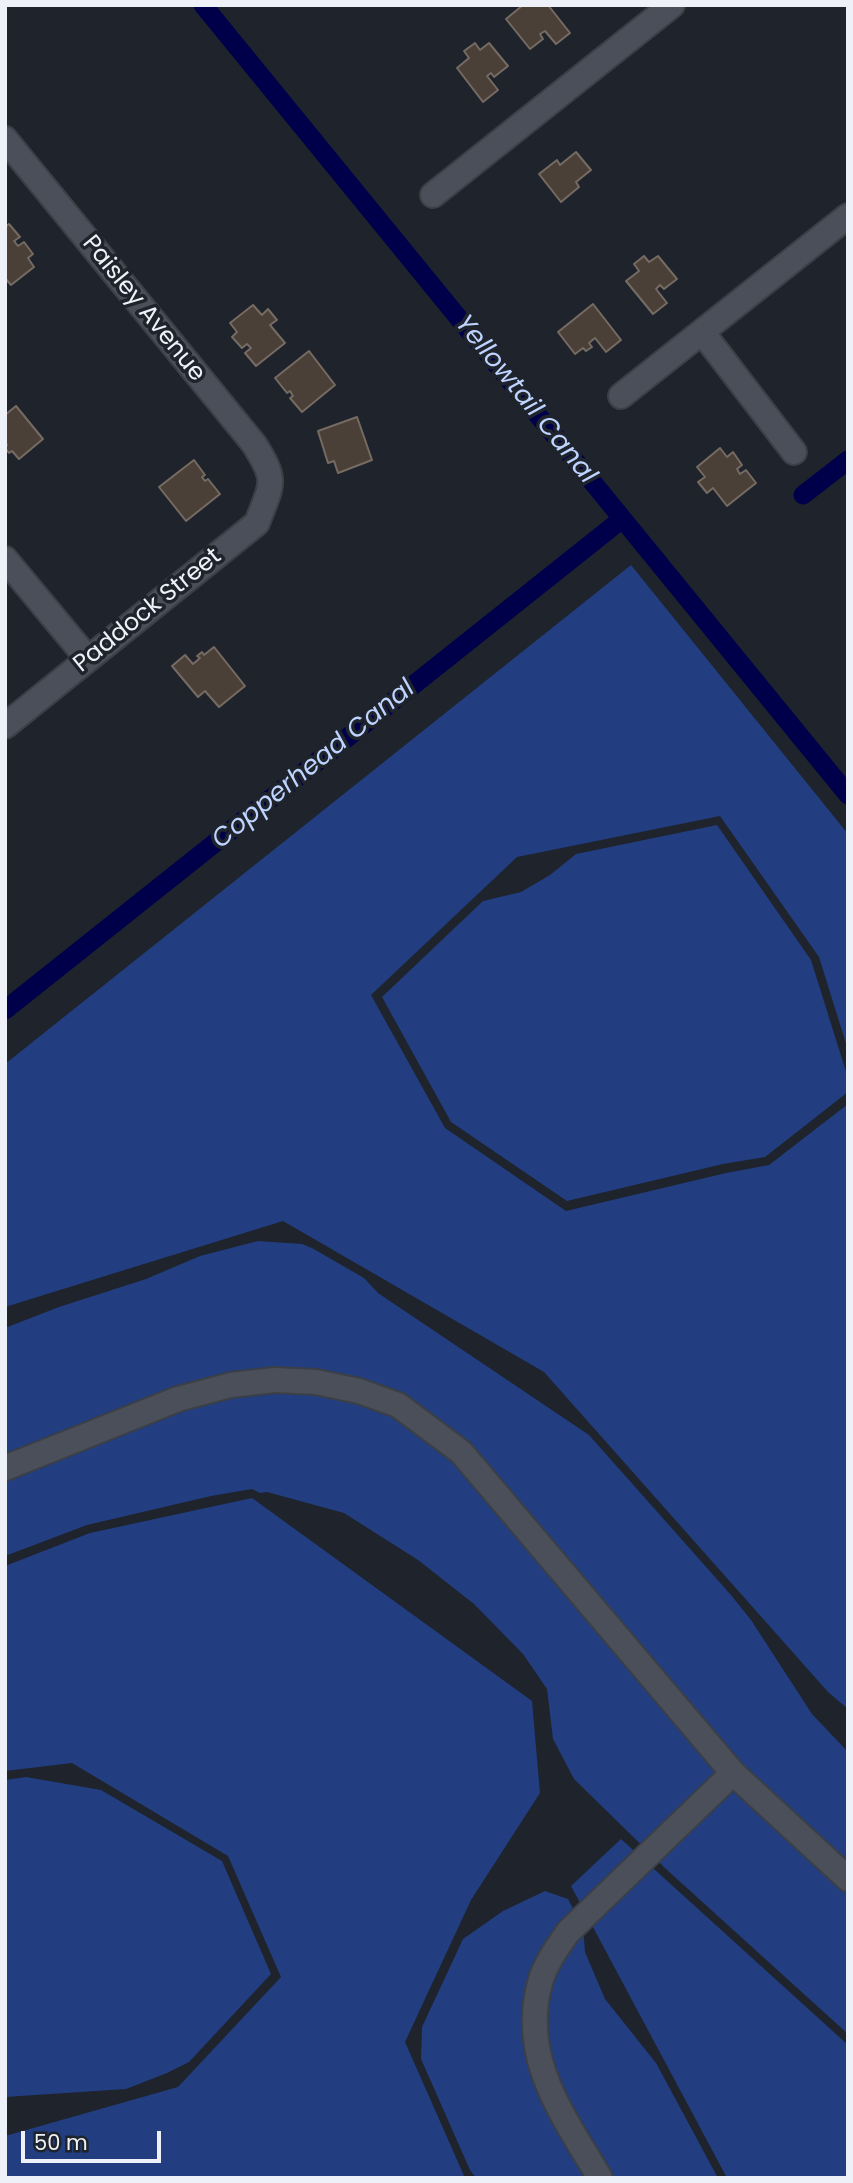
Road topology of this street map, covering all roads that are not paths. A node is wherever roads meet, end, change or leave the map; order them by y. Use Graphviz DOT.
graph roads {
  1 [pos="672,5"];
  2 [pos="5,139"];
  3 [pos="433,195"];
  4 [pos="848,216"];
  5 [pos="702,332"];
  6 [pos="621,396"];
  7 [pos="794,452"];
  8 [pos="272,483"];
  9 [pos="5,559"];
  10 [pos="88,659"];
  11 [pos="5,726"];
  12 [pos="5,1468"];
  13 [pos="733,1773"];
  14 [pos="848,1879"];
  15 [pos="600,2178"];
  1 -- 3 [label="street"];
  2 -- 8 [label="street, Paisley Avenue"];
  4 -- 5 [label="street"];
  5 -- 6 [label="street"];
  5 -- 7 [label="street"];
  8 -- 10 [label="street, Paddock Street"];
  9 -- 10 [label="street"];
  10 -- 11 [label="street, Paddock Street"];
  12 -- 13 [label="street"];
  13 -- 14 [label="street"];
  13 -- 15 [label="street"];
}
